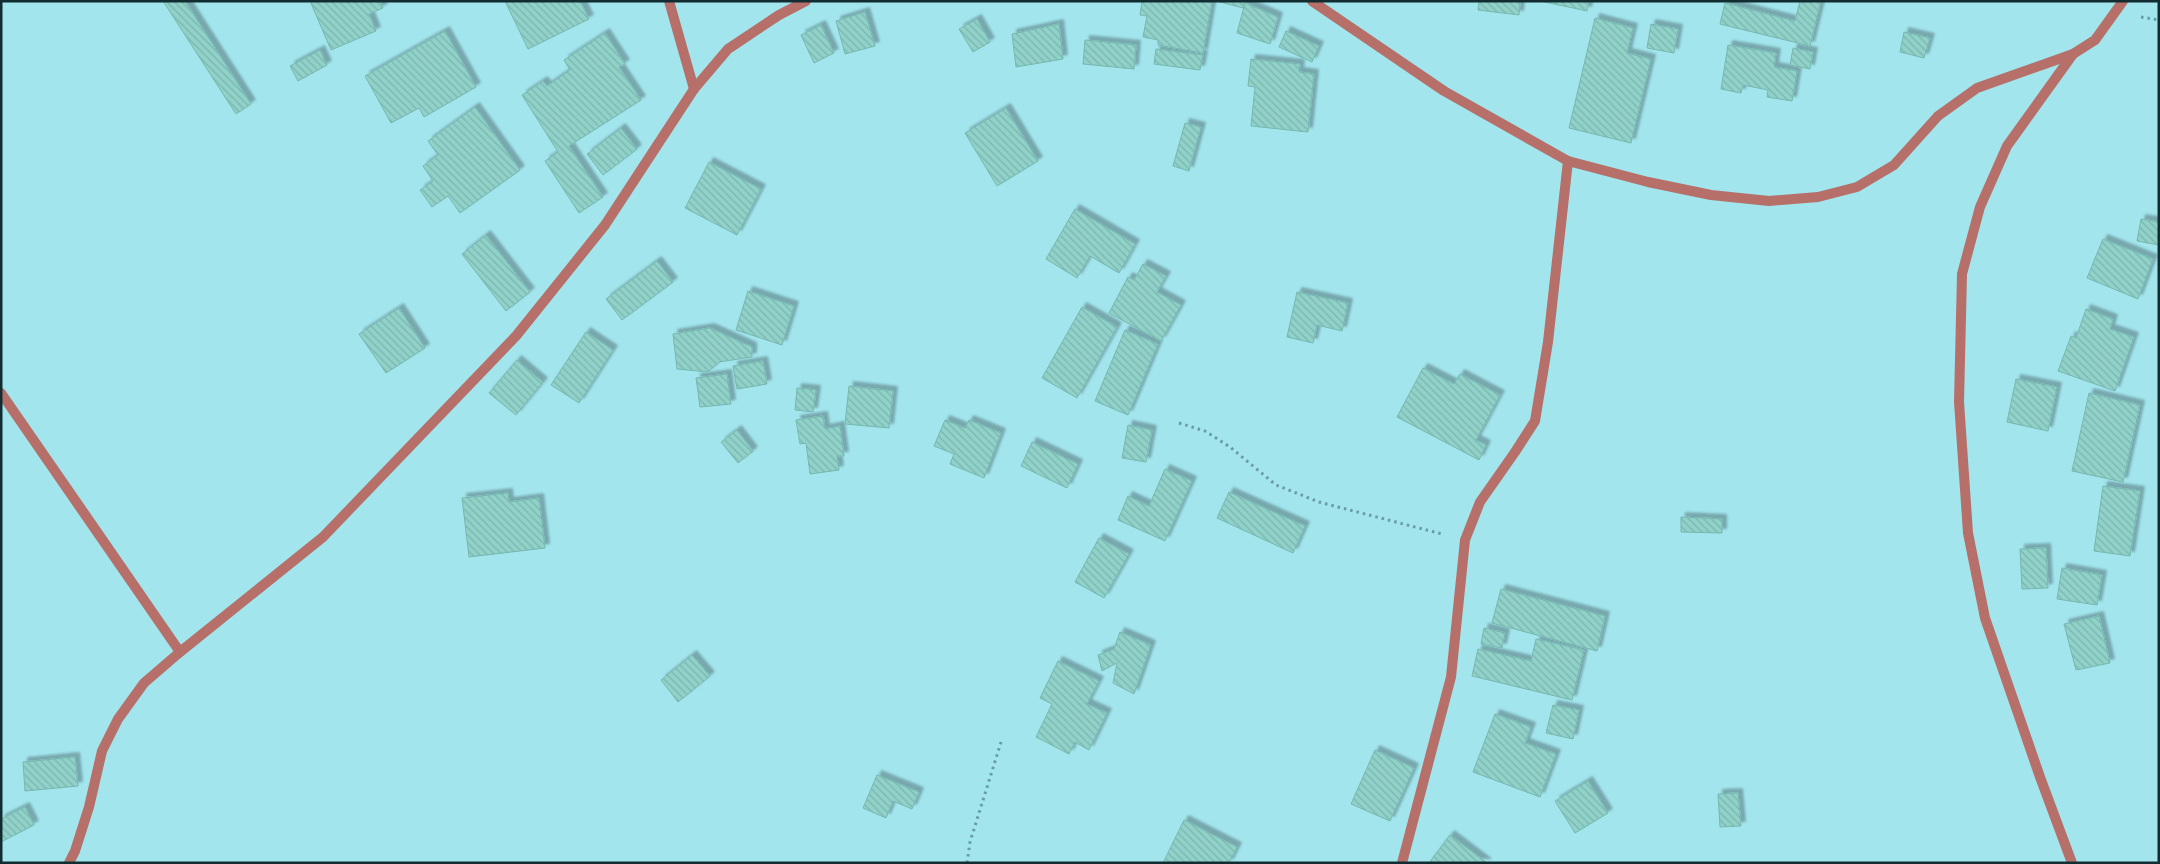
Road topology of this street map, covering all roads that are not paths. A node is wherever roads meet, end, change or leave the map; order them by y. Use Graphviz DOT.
graph roads {
  1 [pos="669,1"];
  2 [pos="806,1"];
  3 [pos="2123,1"];
  4 [pos="1317,3"];
  5 [pos="2072,54"];
  6 [pos="694,89"];
  7 [pos="1568,161"];
  8 [pos="1,393"];
  9 [pos="180,652"];
  10 [pos="69,863"];
  11 [pos="1402,863"];
  12 [pos="2072,863"];
  1 -- 6 [label="street"];
  2 -- 6 [label="street"];
  3 -- 5 [label="street"];
  4 -- 7 [label="street"];
  5 -- 7 [label="street"];
  5 -- 12 [label="street"];
  6 -- 9 [label="street"];
  7 -- 11 [label="street"];
  8 -- 9 [label="street"];
  9 -- 10 [label="street"];
}
